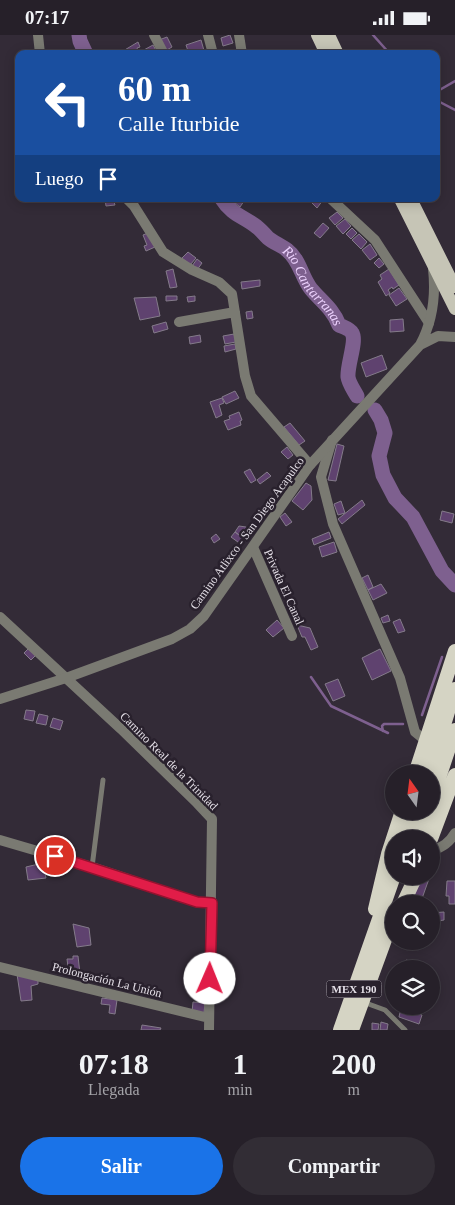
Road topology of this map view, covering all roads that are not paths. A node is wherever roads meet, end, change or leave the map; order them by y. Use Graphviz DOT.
graph roads {
  1 [pos="38,35"];
  2 [pos="154,35"];
  3 [pos="208,35"];
  4 [pos="239,35"];
  5 [pos="322,36"];
  6 [pos="40,50"];
  7 [pos="162,50"];
  8 [pos="212,50"];
  9 [pos="241,50"];
  10 [pos="325,50"];
  11 [pos="334,50"];
  12 [pos="129,202"];
  13 [pos="334,202"];
  14 [pos="402,202"];
  15 [pos="412,202"];
  16 [pos="430,258"];
  17 [pos="455,287"];
  18 [pos="455,309"];
  19 [pos="235,312"];
  20 [pos="179,322"];
  21 [pos="430,323"];
  22 [pos="455,337"];
  23 [pos="420,345"];
  24 [pos="335,437"];
  25 [pos="310,465"];
  26 [pos="253,547"];
  27 [pos="0,617"];
  28 [pos="292,636"];
  29 [pos="455,651"];
  30 [pos="66,678"];
  31 [pos="455,689"];
  32 [pos="0,699"];
  33 [pos="455,730"];
  34 [pos="426,741"];
  35 [pos="418,765"];
  36 [pos="432,765"];
  37 [pos="440,775"];
  38 [pos="455,775"];
  39 [pos="103,779"];
  40 [pos="399,820"];
  41 [pos="434,830"];
  42 [pos="455,833"];
  43 [pos="0,840"];
  44 [pos="440,848"];
  45 [pos="92,867"];
  46 [pos="391,885"];
  47 [pos="212,903"];
  48 [pos="385,941"];
  49 [pos="369,949"];
  50 [pos="0,967"];
  51 [pos="363,1001"];
  52 [pos="209,1018"];
  53 [pos="209,1030"];
  54 [pos="340,1030"];
  55 [pos="352,1030"];
  56 [pos="405,1030"];
  1 -- 6 [label="street"];
  2 -- 7 [label="street"];
  3 -- 8 [label="street"];
  4 -- 9 [label="street"];
  5 -- 10 [label="main road"];
  5 -- 11 [label="main road"];
  12 -- 19 [label="street"];
  13 -- 21 [label="street"];
  14 -- 16 [label="main road"];
  15 -- 17 [label="main road"];
  16 -- 18 [label="main road"];
  16 -- 21 [label="street, Camino Atlixco - San Diego Acapulco"];
  19 -- 20 [label="street"];
  19 -- 25 [label="street"];
  21 -- 23 [label="street, Camino Atlixco - San Diego Acapulco"];
  22 -- 23 [label="street, Camino Atlixco - San Diego Acapulco"];
  23 -- 24 [label="street, Camino Atlixco - San Diego Acapulco"];
  24 -- 25 [label="street, Camino Atlixco - San Diego Acapulco"];
  24 -- 34 [label="street"];
  25 -- 26 [label="street, Camino Atlixco - San Diego Acapulco"];
  26 -- 28 [label="street, Privada El Canal"];
  26 -- 30 [label="street, Camino Atlixco - San Diego Acapulco"];
  27 -- 30 [label="street, Camino Real de la Trinidad"];
  29 -- 34 [label="highway"];
  30 -- 32 [label="street, Camino Atlixco - San Diego Acapulco"];
  30 -- 47 [label="street, Camino Real de la Trinidad"];
  31 -- 36 [label="highway"];
  33 -- 37 [label="highway"];
  34 -- 35 [label="highway"];
  38 -- 41 [label="highway"];
  39 -- 45 [label="lane"];
  40 -- 49 [label="highway"];
  42 -- 44 [label="street"];
  43 -- 45 [label="street"];
  45 -- 47 [label="street"];
  46 -- 49 [label="highway, MEX 190"];
  47 -- 52 [label="street, Camino Real de la Trinidad"];
  48 -- 51 [label="highway, MEX 190"];
  49 -- 54 [label="highway, MEX 190"];
  50 -- 52 [label="street, Prolongación La Unión"];
  51 -- 55 [label="highway, MEX 190"];
  51 -- 56 [label="lane"];
  52 -- 53 [label="street, Camino Real de la Trinidad"];
}
